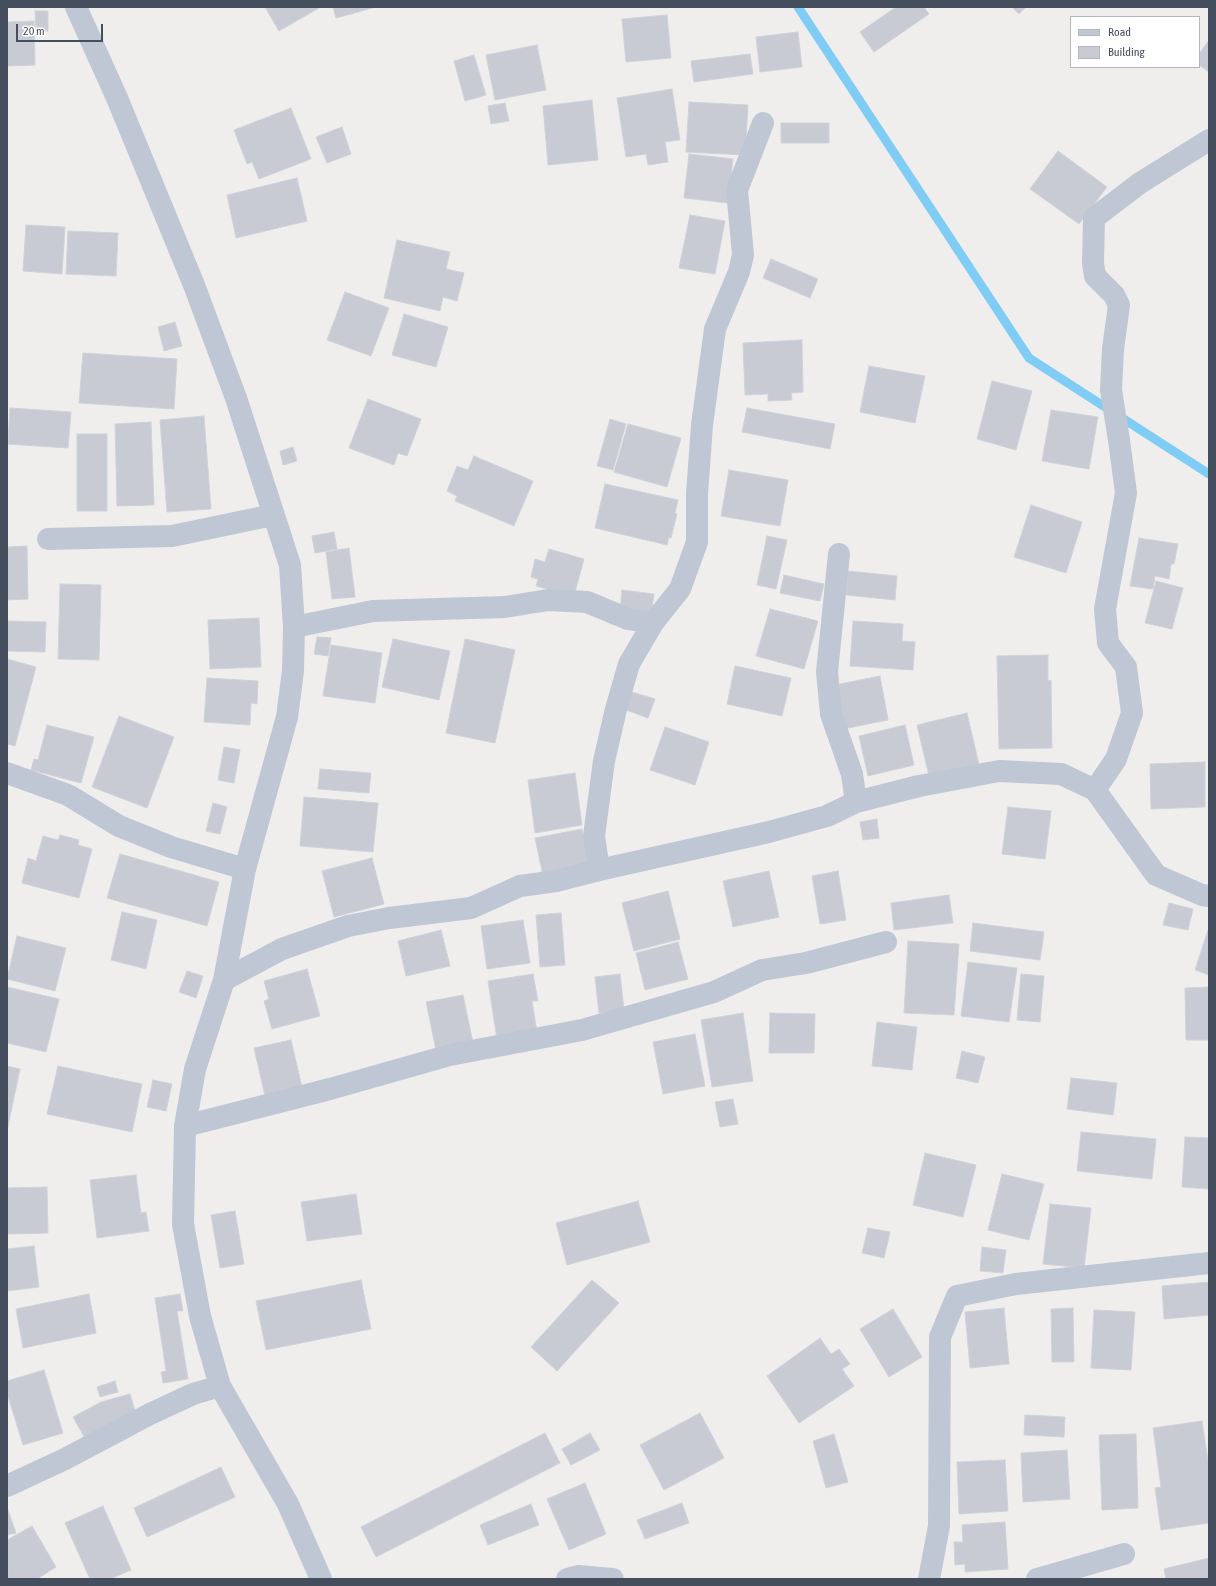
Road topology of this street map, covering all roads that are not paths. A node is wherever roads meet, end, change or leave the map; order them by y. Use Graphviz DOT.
graph roads {
  1 [pos="79,9"];
  2 [pos="763,123"];
  3 [pos="1209,140"];
  4 [pos="273,515"];
  5 [pos="48,539"];
  6 [pos="840,554"];
  7 [pos="653,623"];
  8 [pos="294,627"];
  9 [pos="7,773"];
  10 [pos="1095,790"];
  11 [pos="856,802"];
  12 [pos="245,869"];
  13 [pos="599,870"];
  14 [pos="1209,896"];
  15 [pos="886,942"];
  16 [pos="224,980"];
  17 [pos="185,1126"];
  18 [pos="1209,1263"];
  19 [pos="220,1386"];
  20 [pos="7,1486"];
  21 [pos="1124,1554"];
  22 [pos="321,1579"];
  23 [pos="567,1579"];
  24 [pos="613,1579"];
  25 [pos="929,1579"];
  26 [pos="1037,1579"];
  1 -- 4 [label="street"];
  2 -- 7 [label="street"];
  3 -- 10 [label="street"];
  4 -- 5 [label="street"];
  4 -- 8 [label="street"];
  6 -- 11 [label="street"];
  7 -- 8 [label="street"];
  7 -- 13 [label="street"];
  8 -- 12 [label="street"];
  9 -- 12 [label="street"];
  10 -- 11 [label="street"];
  10 -- 14 [label="street"];
  11 -- 13 [label="street"];
  12 -- 16 [label="street"];
  13 -- 16 [label="street"];
  15 -- 17 [label="street"];
  16 -- 17 [label="street"];
  17 -- 19 [label="street"];
  18 -- 25 [label="street"];
  19 -- 20 [label="street"];
  19 -- 22 [label="street"];
  21 -- 26 [label="street"];
  23 -- 24 [label="street"];
}
